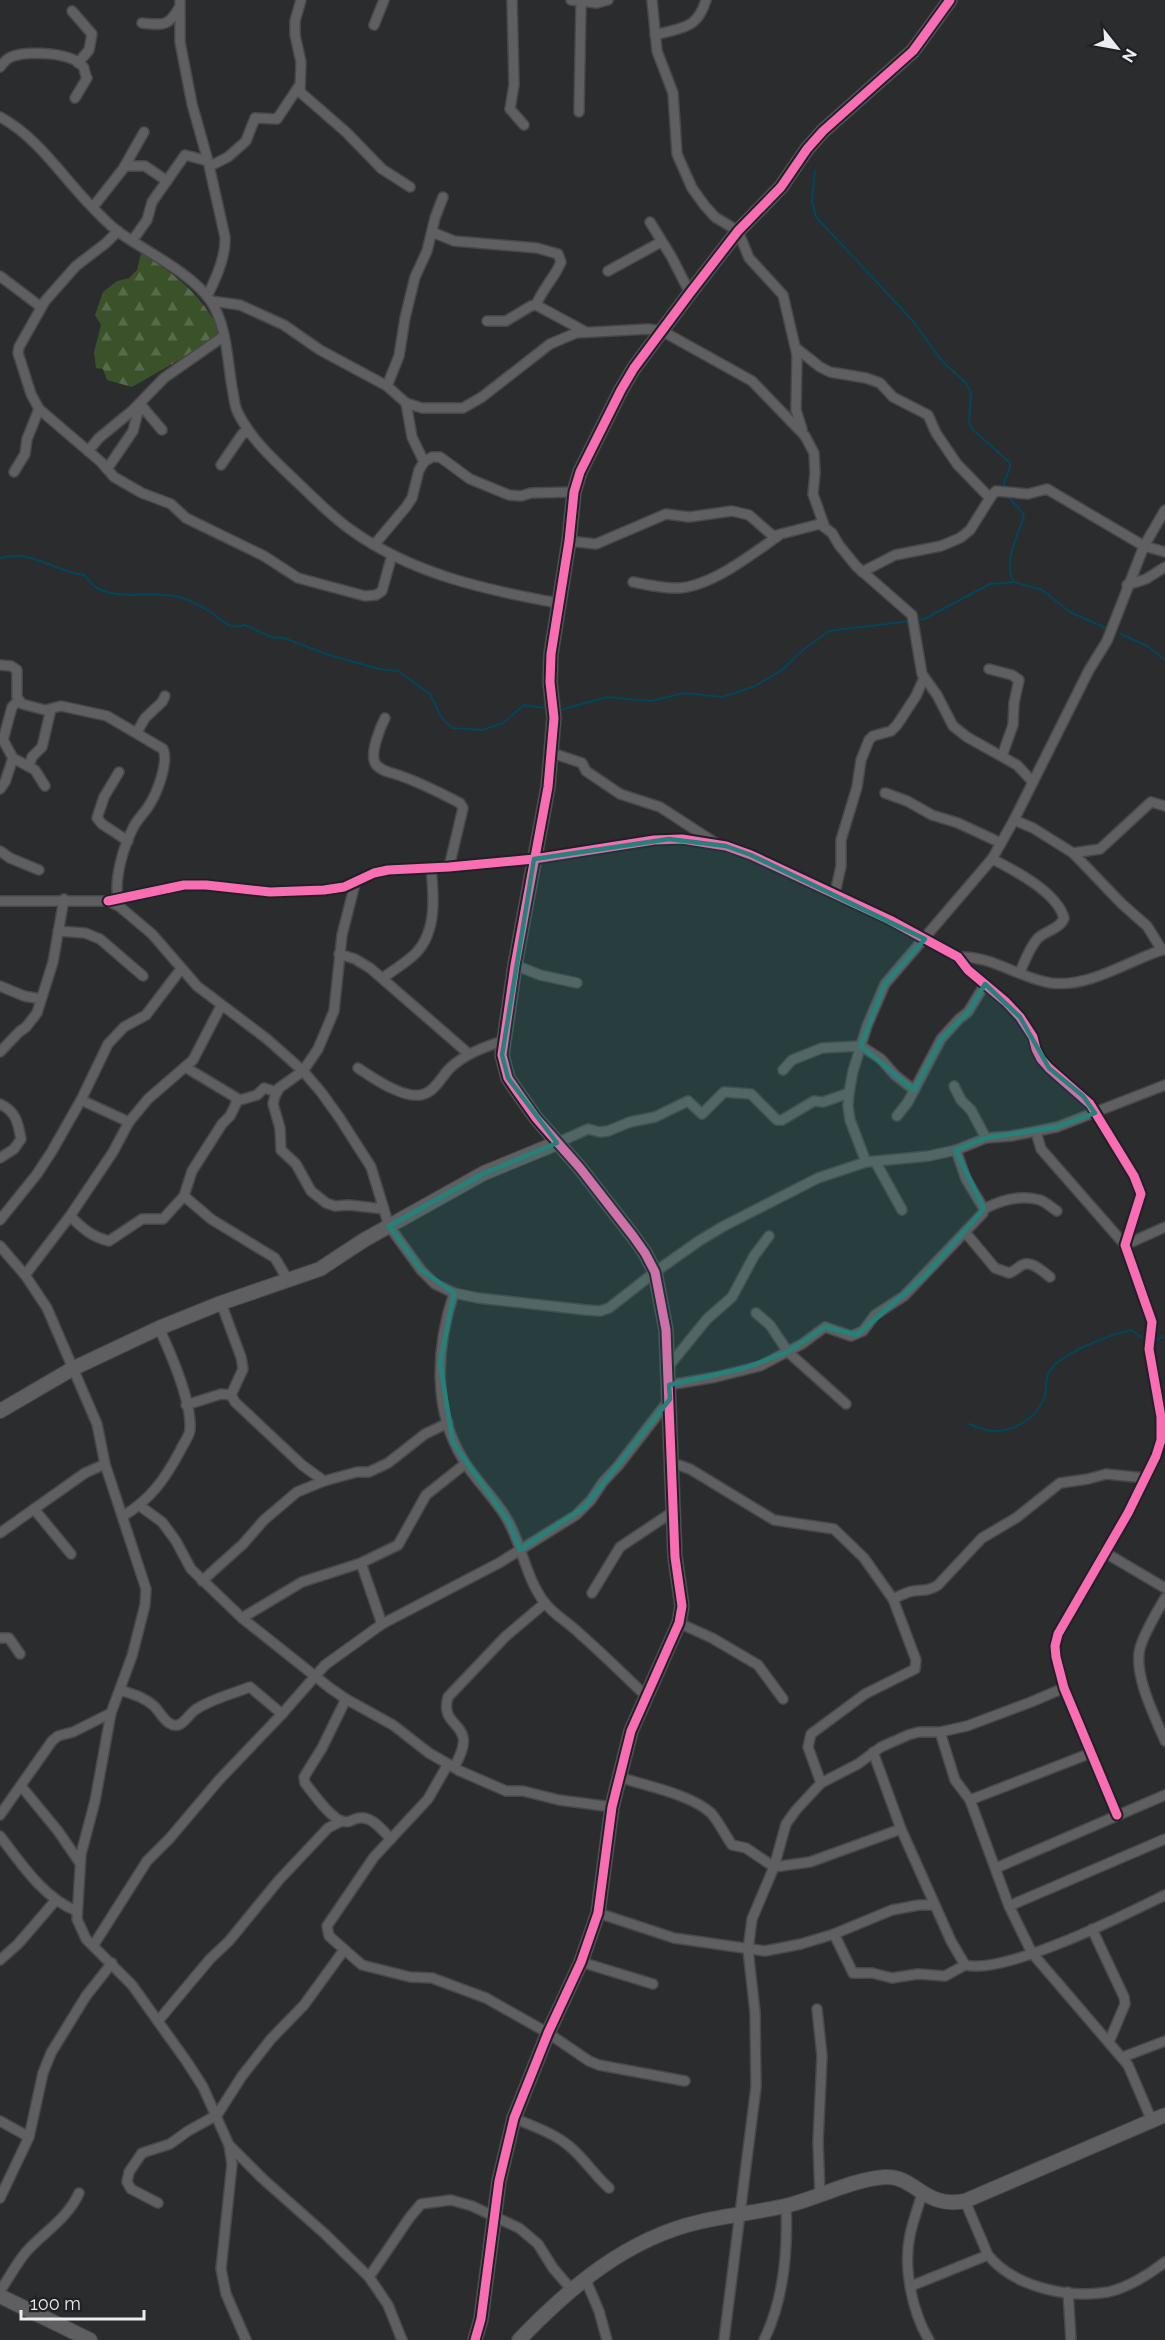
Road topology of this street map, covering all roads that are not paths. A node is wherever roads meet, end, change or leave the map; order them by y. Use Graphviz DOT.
graph roads {
  1 [pos="301,0"];
  2 [pos="384,0"];
  3 [pos="512,0"];
  4 [pos="608,0"];
  5 [pos="652,0"];
  6 [pos="706,0"];
  7 [pos="950,0"];
  8 [pos="576,1"];
  9 [pos="180,3"];
  10 [pos="72,11"];
  11 [pos="142,23"];
  12 [pos="374,25"];
  13 [pos="655,35"];
  14 [pos="78,63"];
  15 [pos="0,67"];
  16 [pos="299,86"];
  17 [pos="75,98"];
  18 [pos="579,112"];
  19 [pos="0,117"];
  20 [pos="524,124"];
  21 [pos="144,132"];
  22 [pos="209,163"];
  23 [pos="124,166"];
  24 [pos="167,181"];
  25 [pos="410,187"];
  26 [pos="443,197"];
  27 [pos="93,207"];
  28 [pos="650,222"];
  29 [pos="118,231"];
  30 [pos="738,231"];
  31 [pos="432,232"];
  32 [pos="132,241"];
  33 [pos="661,242"];
  34 [pos="608,271"];
  35 [pos="0,276"];
  36 [pos="690,294"];
  37 [pos="209,299"];
  38 [pos="536,305"];
  39 [pos="40,308"];
  40 [pos="487,321"];
  41 [pos="584,331"];
  42 [pos="662,331"];
  43 [pos="224,336"];
  44 [pos="795,348"];
  45 [pos="387,386"];
  46 [pos="140,404"];
  47 [pos="406,404"];
  48 [pos="39,409"];
  49 [pos="162,430"];
  50 [pos="249,433"];
  51 [pos="805,436"];
  52 [pos="88,451"];
  53 [pos="424,462"];
  54 [pos="221,465"];
  55 [pos="107,470"];
  56 [pos="14,472"];
  57 [pos="574,492"];
  58 [pos="990,498"];
  59 [pos="1165,510"];
  60 [pos="824,525"];
  61 [pos="779,536"];
  62 [pos="569,541"];
  63 [pos="374,545"];
  64 [pos="1144,546"];
  65 [pos="1165,552"];
  66 [pos="392,555"];
  67 [pos="1165,567"];
  68 [pos="862,572"];
  69 [pos="633,582"];
  70 [pos="1127,585"];
  71 [pos="558,603"];
  72 [pos="0,665"];
  73 [pos="989,669"];
  74 [pos="924,678"];
  75 [pos="165,696"];
  76 [pos="18,701"];
  77 [pos="51,709"];
  78 [pos="385,718"];
  79 [pos="137,732"];
  80 [pos="552,753"];
  81 [pos="1002,756"];
  82 [pos="13,758"];
  83 [pos="29,766"];
  84 [pos="119,772"];
  85 [pos="1032,781"];
  86 [pos="45,786"];
  87 [pos="0,789"];
  88 [pos="885,793"];
  89 [pos="1165,806"];
  90 [pos="1014,820"];
  91 [pos="128,841"];
  92 [pos="1001,843"];
  93 [pos="718,844"];
  94 [pos="0,851"];
  95 [pos="1073,853"];
  96 [pos="992,858"];
  97 [pos="534,859"];
  98 [pos="449,867"];
  99 [pos="431,868"];
  100 [pos="39,870"];
  101 [pos="355,884"];
  102 [pos="835,893"];
  103 [pos="64,899"];
  104 [pos="113,900"];
  105 [pos="0,901"];
  106 [pos="58,931"];
  107 [pos="925,939"];
  108 [pos="1164,949"];
  109 [pos="339,954"];
  110 [pos="958,957"];
  111 [pos="515,965"];
  112 [pos="181,969"];
  113 [pos="1020,972"];
  114 [pos="143,976"];
  115 [pos="382,978"];
  116 [pos="577,983"];
  117 [pos="985,984"];
  118 [pos="0,986"];
  119 [pos="41,999"];
  120 [pos="221,1006"];
  121 [pos="503,1041"];
  122 [pos="861,1046"];
  123 [pos="0,1052"];
  124 [pos="469,1054"];
  125 [pos="185,1067"];
  126 [pos="358,1068"];
  127 [pos="783,1070"];
  128 [pos="303,1071"];
  129 [pos="954,1086"];
  130 [pos="1162,1087"];
  131 [pos="914,1090"];
  132 [pos="277,1092"];
  133 [pos="849,1092"];
  134 [pos="1165,1097"];
  135 [pos="236,1099"];
  136 [pos="81,1100"];
  137 [pos="0,1104"];
  138 [pos="1095,1113"];
  139 [pos="897,1116"];
  140 [pos="129,1122"];
  141 [pos="1036,1131"];
  142 [pos="986,1138"];
  143 [pos="557,1143"];
  144 [pos="956,1150"];
  145 [pos="0,1158"];
  146 [pos="871,1162"];
  147 [pos="184,1196"];
  148 [pos="384,1209"];
  149 [pos="984,1209"];
  150 [pos="902,1210"];
  151 [pos="1057,1211"];
  152 [pos="70,1216"];
  153 [pos="0,1220"];
  154 [pos="389,1226"];
  155 [pos="1165,1227"];
  156 [pos="965,1233"];
  157 [pos="770,1236"];
  158 [pos="1125,1245"];
  159 [pos="0,1246"];
  160 [pos="655,1272"];
  161 [pos="25,1275"];
  162 [pos="1050,1277"];
  163 [pos="288,1280"];
  164 [pos="454,1293"];
  165 [pos="221,1303"];
  166 [pos="756,1312"];
  167 [pos="159,1328"];
  168 [pos="788,1352"];
  169 [pos="668,1367"];
  170 [pos="72,1368"];
  171 [pos="669,1392"];
  172 [pos="231,1395"];
  173 [pos="846,1404"];
  174 [pos="186,1405"];
  175 [pos="0,1412"];
  176 [pos="447,1423"];
  177 [pos="673,1463"];
  178 [pos="105,1464"];
  179 [pos="465,1464"];
  180 [pos="1145,1478"];
  181 [pos="324,1481"];
  182 [pos="140,1506"];
  183 [pos="34,1509"];
  184 [pos="674,1511"];
  185 [pos="123,1516"];
  186 [pos="0,1533"];
  187 [pos="520,1550"];
  188 [pos="1104,1552"];
  189 [pos="71,1554"];
  190 [pos="361,1563"];
  191 [pos="202,1581"];
  192 [pos="1165,1588"];
  193 [pos="592,1593"];
  194 [pos="893,1599"];
  195 [pos="1165,1599"];
  196 [pos="545,1603"];
  197 [pos="242,1618"];
  198 [pos="679,1623"];
  199 [pos="382,1624"];
  200 [pos="0,1638"];
  201 [pos="20,1654"];
  202 [pos="314,1677"];
  203 [pos="1064,1688"];
  204 [pos="120,1690"];
  205 [pos="646,1696"];
  206 [pos="346,1699"];
  207 [pos="783,1699"];
  208 [pos="111,1713"];
  209 [pos="282,1714"];
  210 [pos="940,1732"];
  211 [pos="1164,1738"];
  212 [pos="873,1752"];
  213 [pos="1091,1753"];
  214 [pos="451,1766"];
  215 [pos="619,1777"];
  216 [pos="821,1783"];
  217 [pos="21,1786"];
  218 [pos="1165,1795"];
  219 [pos="970,1800"];
  220 [pos="612,1807"];
  221 [pos="0,1815"];
  222 [pos="1117,1815"];
  223 [pos="342,1821"];
  224 [pos="901,1829"];
  225 [pos="0,1836"];
  226 [pos="391,1839"];
  227 [pos="1165,1839"];
  228 [pos="80,1863"];
  229 [pos="774,1867"];
  230 [pos="996,1868"];
  231 [pos="1165,1895"];
  232 [pos="56,1900"];
  233 [pos="934,1905"];
  234 [pos="1009,1906"];
  235 [pos="77,1911"];
  236 [pos="598,1913"];
  237 [pos="1092,1929"];
  238 [pos="834,1934"];
  239 [pos="93,1946"];
  240 [pos="344,1950"];
  241 [pos="747,1950"];
  242 [pos="1032,1953"];
  243 [pos="0,1960"];
  244 [pos="581,1962"];
  245 [pos="112,1963"];
  246 [pos="965,1965"];
  247 [pos="653,1984"];
  248 [pos="816,2009"];
  249 [pos="158,2021"];
  250 [pos="548,2033"];
  251 [pos="1165,2041"];
  252 [pos="1109,2042"];
  253 [pos="1123,2057"];
  254 [pos="685,2081"];
  255 [pos="217,2115"];
  256 [pos="514,2118"];
  257 [pos="1159,2118"];
  258 [pos="0,2121"];
  259 [pos="29,2137"];
  260 [pos="229,2145"];
  261 [pos="609,2188"];
  262 [pos="79,2193"];
  263 [pos="922,2194"];
  264 [pos="820,2196"];
  265 [pos="0,2198"];
  266 [pos="965,2201"];
  267 [pos="158,2203"];
  268 [pos="786,2206"];
  269 [pos="741,2214"];
  270 [pos="494,2218"];
  271 [pos="988,2255"];
  272 [pos="1165,2262"];
  273 [pos="369,2277"];
  274 [pos="585,2278"];
  275 [pos="911,2286"];
  276 [pos="571,2289"];
  277 [pos="0,2291"];
  278 [pos="1068,2292"];
  279 [pos="0,2296"];
  280 [pos="71,2336"];
  281 [pos="90,2340"];
  282 [pos="246,2340"];
  283 [pos="402,2340"];
  284 [pos="475,2340"];
  285 [pos="519,2340"];
  286 [pos="607,2340"];
  287 [pos="724,2340"];
  288 [pos="764,2340"];
  289 [pos="929,2340"];
  290 [pos="1071,2340"];
  1 -- 16 [label="street"];
  2 -- 12 [label="street"];
  3 -- 20 [label="street"];
  4 -- 8 [label="street"];
  5 -- 13 [label="street"];
  6 -- 13 [label="street"];
  7 -- 30 [label="street"];
  8 -- 18 [label="street"];
  9 -- 11 [label="street"];
  9 -- 22 [label="street"];
  10 -- 14 [label="street"];
  13 -- 30 [label="street"];
  14 -- 15 [label="street"];
  14 -- 17 [label="street"];
  16 -- 22 [label="street"];
  16 -- 25 [label="street"];
  19 -- 27 [label="street"];
  21 -- 23 [label="street"];
  22 -- 24 [label="street"];
  22 -- 37 [label="street"];
  23 -- 24 [label="street"];
  23 -- 27 [label="street"];
  24 -- 32 [label="street"];
  26 -- 31 [label="street"];
  27 -- 29 [label="street"];
  28 -- 33 [label="street"];
  29 -- 32 [label="street"];
  29 -- 39 [label="street"];
  30 -- 36 [label="street"];
  30 -- 44 [label="street"];
  31 -- 38 [label="street"];
  31 -- 45 [label="street"];
  32 -- 37 [label="street"];
  33 -- 34 [label="street"];
  33 -- 36 [label="street"];
  35 -- 39 [label="street"];
  36 -- 42 [label="street"];
  37 -- 43 [label="street"];
  37 -- 45 [label="street"];
  38 -- 40 [label="street"];
  38 -- 41 [label="street"];
  39 -- 48 [label="street"];
  41 -- 42 [label="street"];
  41 -- 47 [label="street"];
  42 -- 51 [label="street"];
  42 -- 57 [label="street"];
  43 -- 46 [label="street"];
  43 -- 50 [label="street"];
  44 -- 51 [label="street"];
  44 -- 58 [label="street"];
  45 -- 47 [label="street"];
  46 -- 49 [label="street"];
  46 -- 52 [label="street"];
  46 -- 55 [label="street"];
  47 -- 53 [label="street"];
  48 -- 52 [label="street"];
  48 -- 56 [label="street"];
  50 -- 54 [label="street"];
  50 -- 63 [label="street"];
  51 -- 60 [label="street"];
  52 -- 55 [label="street"];
  53 -- 57 [label="street"];
  53 -- 63 [label="street"];
  55 -- 66 [label="street"];
  57 -- 62 [label="street"];
  58 -- 64 [label="street"];
  58 -- 68 [label="street"];
  59 -- 64 [label="street"];
  60 -- 61 [label="street"];
  60 -- 68 [label="street"];
  61 -- 62 [label="street"];
  61 -- 69 [label="street"];
  62 -- 71 [label="street"];
  63 -- 66 [label="street"];
  64 -- 65 [label="street"];
  64 -- 70 [label="street"];
  66 -- 71 [label="street"];
  67 -- 70 [label="street"];
  68 -- 74 [label="street"];
  70 -- 85 [label="street"];
  71 -- 80 [label="street"];
  72 -- 76 [label="street"];
  73 -- 81 [label="street"];
  74 -- 81 [label="street"];
  74 -- 102 [label="street"];
  75 -- 79 [label="street"];
  76 -- 77 [label="street"];
  76 -- 82 [label="street"];
  77 -- 79 [label="street"];
  77 -- 83 [label="street"];
  78 -- 98 [label="street"];
  79 -- 91 [label="street"];
  80 -- 93 [label="street"];
  80 -- 97 [label="street"];
  81 -- 85 [label="street"];
  82 -- 83 [label="street"];
  82 -- 87 [label="street"];
  83 -- 86 [label="street"];
  84 -- 91 [label="street"];
  85 -- 90 [label="street"];
  88 -- 92 [label="street"];
  89 -- 95 [label="street"];
  90 -- 92 [label="street"];
  90 -- 95 [label="street"];
  91 -- 104 [label="street"];
  92 -- 96 [label="street"];
  93 -- 97 [label="street"];
  93 -- 102 [label="street"];
  94 -- 100 [label="street"];
  95 -- 108 [label="street"];
  96 -- 107 [label="street"];
  96 -- 113 [label="street"];
  97 -- 98 [label="street"];
  97 -- 111 [label="street"];
  98 -- 99 [label="street"];
  99 -- 101 [label="street"];
  99 -- 115 [label="street"];
  101 -- 104 [label="street"];
  101 -- 109 [label="street"];
  102 -- 107 [label="street"];
  103 -- 104 [label="street"];
  103 -- 105 [label="street"];
  103 -- 106 [label="street"];
  104 -- 112 [label="street"];
  106 -- 114 [label="street"];
  106 -- 119 [label="street"];
  107 -- 110 [label="street"];
  107 -- 122 [label="street"];
  108 -- 113 [label="street"];
  109 -- 115 [label="street"];
  109 -- 128 [label="street"];
  110 -- 113 [label="street"];
  110 -- 117 [label="street"];
  111 -- 116 [label="street"];
  111 -- 121 [label="street"];
  112 -- 120 [label="street"];
  112 -- 136 [label="street"];
  115 -- 124 [label="street"];
  117 -- 131 [label="street"];
  117 -- 138 [label="street"];
  118 -- 119 [label="street"];
  119 -- 123 [label="street"];
  120 -- 125 [label="street"];
  120 -- 128 [label="street"];
  121 -- 124 [label="street"];
  121 -- 143 [label="street"];
  122 -- 127 [label="street"];
  122 -- 131 [label="street"];
  122 -- 133 [label="street"];
  124 -- 126 [label="street"];
  125 -- 135 [label="street"];
  125 -- 140 [label="street"];
  128 -- 132 [label="street"];
  128 -- 148 [label="street"];
  129 -- 142 [label="street"];
  130 -- 134 [label="street"];
  130 -- 138 [label="street"];
  131 -- 139 [label="street"];
  132 -- 135 [label="street"];
  132 -- 148 [label="street"];
  133 -- 143 [label="street"];
  133 -- 146 [label="street"];
  135 -- 147 [label="street"];
  136 -- 140 [label="street"];
  136 -- 153 [label="street"];
  137 -- 145 [label="street"];
  138 -- 141 [label="street"];
  138 -- 158 [label="street"];
  140 -- 152 [label="street"];
  141 -- 142 [label="street"];
  141 -- 158 [label="street"];
  142 -- 144 [label="street"];
  143 -- 154 [label="street"];
  143 -- 160 [label="street"];
  144 -- 146 [label="street"];
  144 -- 149 [label="street"];
  146 -- 150 [label="street"];
  146 -- 160 [label="street"];
  147 -- 152 [label="street"];
  147 -- 163 [label="street"];
  148 -- 154 [label="street"];
  149 -- 151 [label="street"];
  149 -- 156 [label="street"];
  152 -- 161 [label="street"];
  154 -- 163 [label="street"];
  154 -- 164 [label="street"];
  155 -- 158 [label="street"];
  156 -- 162 [label="street"];
  156 -- 168 [label="street"];
  157 -- 169 [label="street"];
  158 -- 180 [label="street"];
  159 -- 161 [label="street"];
  160 -- 164 [label="street"];
  160 -- 169 [label="street"];
  161 -- 170 [label="street"];
  163 -- 165 [label="street"];
  164 -- 176 [label="street"];
  165 -- 167 [label="street"];
  165 -- 172 [label="street"];
  166 -- 168 [label="street"];
  167 -- 170 [label="street"];
  167 -- 174 [label="street"];
  168 -- 171 [label="street"];
  168 -- 173 [label="street"];
  169 -- 171 [label="street"];
  170 -- 175 [label="street"];
  170 -- 178 [label="street"];
  171 -- 177 [label="street"];
  171 -- 187 [label="street"];
  172 -- 174 [label="street"];
  172 -- 181 [label="street"];
  174 -- 182 [label="street"];
  176 -- 179 [label="street"];
  176 -- 181 [label="street"];
  177 -- 184 [label="street"];
  177 -- 194 [label="street"];
  178 -- 183 [label="street"];
  178 -- 185 [label="street"];
  179 -- 187 [label="street"];
  179 -- 190 [label="street"];
  180 -- 188 [label="street"];
  180 -- 194 [label="street"];
  181 -- 191 [label="street"];
  182 -- 185 [label="street"];
  182 -- 191 [label="street"];
  183 -- 186 [label="street"];
  183 -- 189 [label="street"];
  184 -- 193 [label="street"];
  184 -- 198 [label="street"];
  185 -- 204 [label="street"];
  187 -- 196 [label="street"];
  187 -- 199 [label="street"];
  188 -- 192 [label="street"];
  188 -- 203 [label="street"];
  190 -- 197 [label="street"];
  190 -- 199 [label="street"];
  191 -- 197 [label="street"];
  194 -- 216 [label="street"];
  195 -- 211 [label="street"];
  196 -- 205 [label="street"];
  196 -- 214 [label="street"];
  197 -- 202 [label="street"];
  198 -- 205 [label="street"];
  198 -- 207 [label="street"];
  199 -- 202 [label="street"];
  200 -- 201 [label="street"];
  202 -- 206 [label="street"];
  202 -- 209 [label="street"];
  203 -- 210 [label="street"];
  203 -- 213 [label="street"];
  204 -- 208 [label="street"];
  204 -- 209 [label="street"];
  205 -- 215 [label="street"];
  206 -- 214 [label="street"];
  206 -- 223 [label="street"];
  208 -- 217 [label="street"];
  208 -- 228 [label="street"];
  209 -- 239 [label="street"];
  210 -- 212 [label="street"];
  210 -- 219 [label="street"];
  212 -- 216 [label="street"];
  212 -- 224 [label="street"];
  213 -- 219 [label="street"];
  213 -- 222 [label="street"];
  214 -- 220 [label="street"];
  214 -- 226 [label="street"];
  215 -- 220 [label="street"];
  215 -- 229 [label="street"];
  216 -- 229 [label="street"];
  217 -- 221 [label="street"];
  217 -- 228 [label="street"];
  218 -- 222 [label="street"];
  219 -- 230 [label="street"];
  220 -- 236 [label="street"];
  222 -- 230 [label="street"];
  223 -- 226 [label="street"];
  223 -- 249 [label="street"];
  224 -- 229 [label="street"];
  224 -- 233 [label="street"];
  225 -- 232 [label="street"];
  226 -- 240 [label="street"];
  227 -- 234 [label="street"];
  228 -- 235 [label="street"];
  229 -- 241 [label="street"];
  230 -- 234 [label="street"];
  231 -- 237 [label="street"];
  232 -- 235 [label="street"];
  232 -- 243 [label="street"];
  233 -- 238 [label="street"];
  233 -- 246 [label="street"];
  234 -- 242 [label="street"];
  235 -- 239 [label="street"];
  236 -- 241 [label="street"];
  236 -- 244 [label="street"];
  237 -- 242 [label="street"];
  237 -- 252 [label="street"];
  238 -- 241 [label="street"];
  238 -- 246 [label="street"];
  239 -- 245 [label="street"];
  240 -- 250 [label="street"];
  240 -- 255 [label="street"];
  241 -- 269 [label="street"];
  242 -- 246 [label="street"];
  242 -- 252 [label="street"];
  244 -- 247 [label="street"];
  244 -- 250 [label="street"];
  245 -- 249 [label="street"];
  245 -- 259 [label="street"];
  248 -- 264 [label="street"];
  249 -- 255 [label="street"];
  250 -- 254 [label="street"];
  250 -- 256 [label="street"];
  251 -- 253 [label="street"];
  252 -- 253 [label="street"];
  253 -- 257 [label="street"];
  255 -- 260 [label="street"];
  255 -- 267 [label="street"];
  256 -- 261 [label="street"];
  256 -- 270 [label="street"];
  257 -- 266 [label="street"];
  258 -- 259 [label="street"];
  259 -- 265 [label="street"];
  260 -- 273 [label="street"];
  260 -- 282 [label="street"];
  262 -- 277 [label="street"];
  263 -- 264 [label="street"];
  263 -- 266 [label="street"];
  263 -- 275 [label="street"];
  264 -- 268 [label="street"];
  266 -- 271 [label="street"];
  268 -- 269 [label="street"];
  268 -- 288 [label="street"];
  269 -- 274 [label="street"];
  269 -- 287 [label="street"];
  270 -- 273 [label="street"];
  270 -- 276 [label="street"];
  270 -- 284 [label="street"];
  271 -- 275 [label="street"];
  271 -- 278 [label="street"];
  272 -- 278 [label="street"];
  273 -- 283 [label="street"];
  274 -- 276 [label="street"];
  274 -- 286 [label="street"];
  275 -- 289 [label="street"];
  276 -- 285 [label="street"];
  278 -- 290 [label="street"];
  279 -- 280 [label="street"];
  280 -- 281 [label="street"];
}
